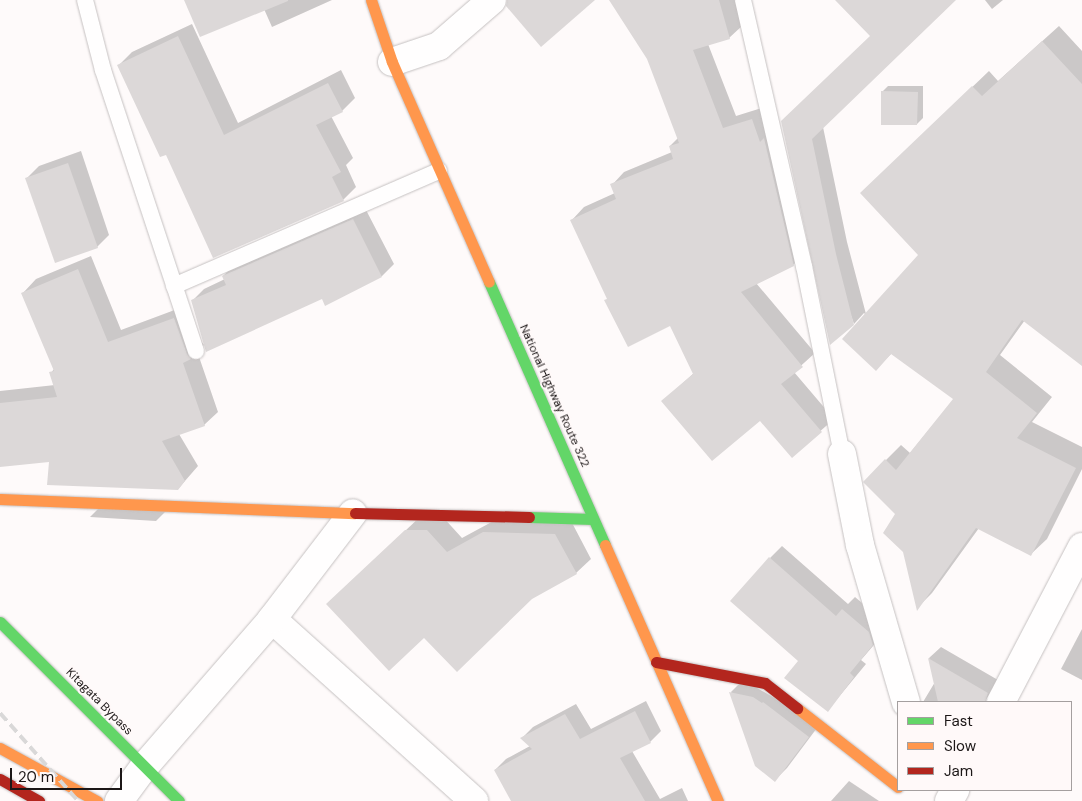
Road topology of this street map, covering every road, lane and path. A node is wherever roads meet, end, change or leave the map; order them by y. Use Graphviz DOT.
graph roads {
  1 [pos="85,0"];
  2 [pos="371,0"];
  3 [pos="492,0"];
  4 [pos="742,0"];
  5 [pos="392,62"];
  6 [pos="439,171"];
  7 [pos="174,286"];
  8 [pos="196,351"];
  9 [pos="842,454"];
  10 [pos="0,499"];
  11 [pos="353,513"];
  12 [pos="593,519"];
  13 [pos="1082,547"];
  14 [pos="272,619"];
  15 [pos="0,622"];
  16 [pos="656,662"];
  17 [pos="906,701"];
  18 [pos="1002,701"];
  19 [pos="0,748"];
  20 [pos="144,767"];
  21 [pos="0,779"];
  22 [pos="897,786"];
  23 [pos="0,788"];
  24 [pos="13,801"];
  25 [pos="39,801"];
  26 [pos="97,801"];
  27 [pos="119,801"];
  28 [pos="179,801"];
  29 [pos="474,801"];
  30 [pos="718,801"];
  1 -- 7 [label="lane"];
  2 -- 5 [label="main road, National Highway Route 322"];
  3 -- 5 [label="street"];
  4 -- 9 [label="lane"];
  5 -- 6 [label="main road, National Highway Route 322"];
  6 -- 7 [label="lane"];
  6 -- 12 [label="main road, National Highway Route 322"];
  7 -- 8 [label="lane"];
  9 -- 17 [label="street"];
  10 -- 11 [label="main road"];
  11 -- 12 [label="main road"];
  11 -- 14 [label="street"];
  12 -- 16 [label="main road, National Highway Route 322"];
  13 -- 18 [label="street"];
  14 -- 20 [label="street"];
  14 -- 29 [label="street"];
  15 -- 20 [label="main road, Kitagata Bypass"];
  16 -- 22 [label="main road"];
  16 -- 30 [label="main road, National Highway Route 322"];
  19 -- 26 [label="main road"];
  20 -- 27 [label="street"];
  20 -- 28 [label="main road, Kitagata Bypass"];
  21 -- 25 [label="main road"];
  23 -- 24 [label="main road"];
}
